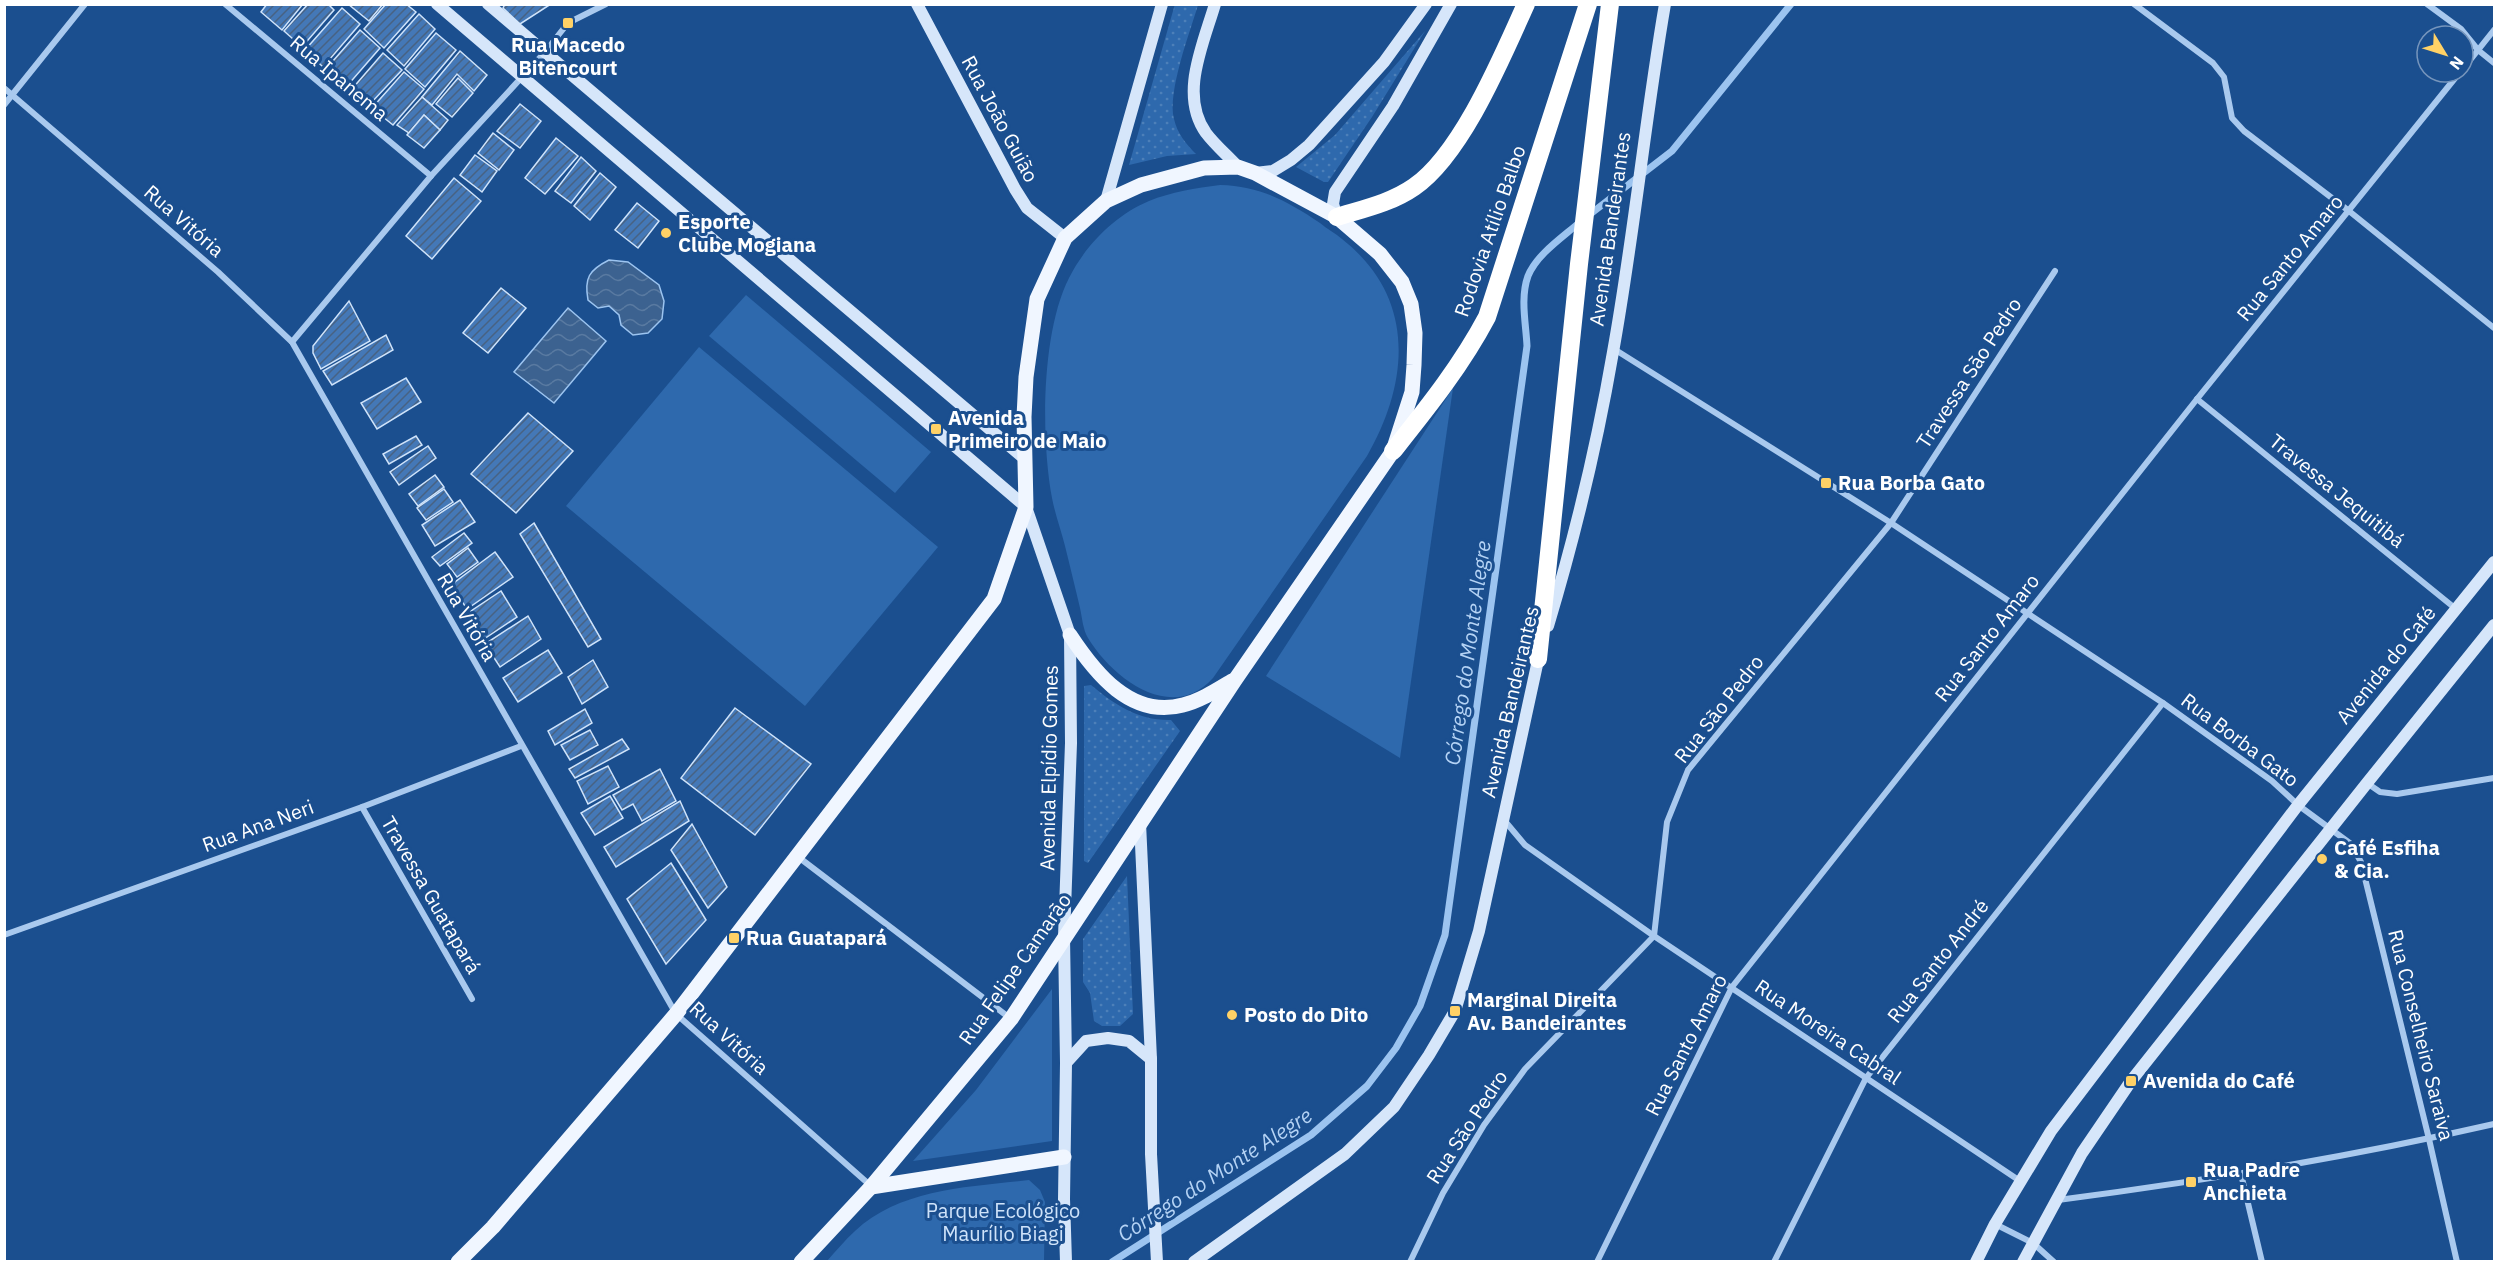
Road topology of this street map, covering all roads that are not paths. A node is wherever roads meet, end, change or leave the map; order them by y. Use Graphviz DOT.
graph roads {
  1 [pos="85,4"];
  2 [pos="225,4"];
  3 [pos="437,4"];
  4 [pos="488,4"];
  5 [pos="606,4"];
  6 [pos="917,4"];
  7 [pos="1162,4"];
  8 [pos="1215,4"];
  9 [pos="1426,4"];
  10 [pos="1451,4"];
  11 [pos="1526,4"];
  12 [pos="1588,4"];
  13 [pos="1611,4"];
  14 [pos="1665,4"];
  15 [pos="2134,4"];
  16 [pos="2427,4"];
  17 [pos="2494,30"];
  18 [pos="2478,50"];
  19 [pos="545,52"];
  20 [pos="2475,54"];
  21 [pos="2494,63"];
  22 [pos="521,76"];
  23 [pos="2451,84"];
  24 [pos="4,88"];
  25 [pos="13,95"];
  26 [pos="4,105"];
  27 [pos="1238,166"];
  28 [pos="1255,173"];
  29 [pos="431,176"];
  30 [pos="1106,201"];
  31 [pos="2349,211"];
  32 [pos="1337,217"];
  33 [pos="1065,238"];
  34 [pos="2055,271"];
  35 [pos="2494,328"];
  36 [pos="292,342"];
  37 [pos="1614,349"];
  38 [pos="2197,399"];
  39 [pos="1393,450"];
  40 [pos="1025,459"];
  41 [pos="1026,507"];
  42 [pos="1891,523"];
  43 [pos="2494,562"];
  44 [pos="2457,609"];
  45 [pos="2028,612"];
  46 [pos="2494,625"];
  47 [pos="1070,635"];
  48 [pos="1538,659"];
  49 [pos="1235,680"];
  50 [pos="2163,703"];
  51 [pos="521,746"];
  52 [pos="2494,778"];
  53 [pos="2367,783"];
  54 [pos="2298,805"];
  55 [pos="362,807"];
  56 [pos="1504,820"];
  57 [pos="1140,823"];
  58 [pos="2331,828"];
  59 [pos="796,855"];
  60 [pos="4,935"];
  61 [pos="1654,936"];
  62 [pos="1064,937"];
  63 [pos="1732,987"];
  64 [pos="472,999"];
  65 [pos="676,1014"];
  66 [pos="1011,1018"];
  67 [pos="1151,1059"];
  68 [pos="1066,1063"];
  69 [pos="1866,1078"];
  70 [pos="2494,1124"];
  71 [pos="2429,1139"];
  72 [pos="1064,1157"];
  73 [pos="2241,1174"];
  74 [pos="2021,1182"];
  75 [pos="871,1187"];
  76 [pos="2054,1200"];
  77 [pos="1995,1224"];
  78 [pos="2033,1244"];
  79 [pos="1157,1257"];
  80 [pos="458,1262"];
  81 [pos="801,1262"];
  82 [pos="1066,1262"];
  83 [pos="1194,1262"];
  84 [pos="1410,1262"];
  85 [pos="1597,1262"];
  86 [pos="1774,1262"];
  87 [pos="1976,1262"];
  88 [pos="2023,1262"];
  89 [pos="2054,1262"];
  90 [pos="2262,1262"];
  91 [pos="2457,1262"];
  1 -- 25 [label="street"];
  2 -- 29 [label="street, Rua Ipanema"];
  3 -- 22 [label="main road"];
  4 -- 19 [label="main road"];
  5 -- 19 [label="street"];
  6 -- 33 [label="main road, Rua João Guião"];
  7 -- 30 [label="main road"];
  8 -- 27 [label="main road"];
  9 -- 28 [label="main road"];
  10 -- 32 [label="main road"];
  11 -- 32 [label="highway"];
  12 -- 39 [label="highway, Rodovia Atílio Balbo"];
  13 -- 48 [label="highway"];
  14 -- 37 [label="main road, Avenida Bandeirantes"];
  15 -- 31 [label="street"];
  16 -- 18 [label="street"];
  17 -- 18 [label="street, Rua Santo Amaro"];
  18 -- 20 [label="street, Rua Santo Amaro"];
  18 -- 21 [label="street"];
  19 -- 22 [label="street"];
  19 -- 40 [label="main road"];
  22 -- 29 [label="street"];
  22 -- 41 [label="main road"];
  23 -- 31 [label="street, Rua Santo Amaro"];
  24 -- 25 [label="street, Rua Vitória"];
  25 -- 26 [label="street"];
  25 -- 36 [label="street, Rua Vitória"];
  27 -- 28 [label="main road"];
  27 -- 30 [label="main road"];
  28 -- 32 [label="main road"];
  29 -- 36 [label="street"];
  30 -- 33 [label="main road"];
  31 -- 35 [label="street"];
  31 -- 38 [label="street, Rua Santo Amaro"];
  32 -- 39 [label="main road"];
  33 -- 40 [label="main road"];
  34 -- 42 [label="street, Travessa São Pedro"];
  36 -- 51 [label="street, Rua Vitória"];
  37 -- 42 [label="street, Rua Borba Gato"];
  37 -- 48 [label="main road, Avenida Bandeirantes"];
  38 -- 44 [label="street, Travessa Jequitibá"];
  38 -- 45 [label="street, Rua Santo Amaro"];
  39 -- 49 [label="main road"];
  40 -- 41 [label="main road"];
  41 -- 47 [label="main road"];
  41 -- 59 [label="main road"];
  42 -- 45 [label="street, Rua Borba Gato"];
  42 -- 61 [label="street, Rua São Pedro"];
  43 -- 44 [label="main road, Avenida do Café"];
  44 -- 54 [label="main road, Avenida do Café"];
  45 -- 50 [label="street, Rua Borba Gato"];
  45 -- 63 [label="street, Rua Santo Amaro"];
  46 -- 53 [label="main road"];
  47 -- 49 [label="main road"];
  47 -- 62 [label="main road, Avenida Elpídio Gomes"];
  48 -- 56 [label="main road, Avenida Bandeirantes"];
  49 -- 57 [label="main road, Rua Felipe Camarão"];
  50 -- 54 [label="street, Rua Borba Gato"];
  50 -- 69 [label="street, Rua Santo André"];
  51 -- 55 [label="street, Rua Ana Neri"];
  51 -- 65 [label="street, Rua Vitória"];
  52 -- 53 [label="street"];
  53 -- 58 [label="main road"];
  54 -- 58 [label="street, Rua Borba Gato"];
  54 -- 74 [label="main road, Avenida do Café"];
  55 -- 60 [label="street, Rua Ana Neri"];
  55 -- 64 [label="street, Travessa Guatapará"];
  56 -- 61 [label="street, Rua Moreira Cabral"];
  56 -- 83 [label="main road, Avenida Bandeirantes"];
  57 -- 62 [label="main road, Rua Felipe Camarão"];
  57 -- 67 [label="main road"];
  58 -- 71 [label="street, Rua Conselheiro Saraiva"];
  58 -- 76 [label="main road"];
  59 -- 65 [label="main road"];
  59 -- 66 [label="street"];
  61 -- 63 [label="street, Rua Moreira Cabral"];
  61 -- 84 [label="street, Rua São Pedro"];
  62 -- 66 [label="main road, Rua Felipe Camarão"];
  62 -- 68 [label="main road, Avenida Elpídio Gomes"];
  63 -- 69 [label="street, Rua Moreira Cabral"];
  63 -- 85 [label="street, Rua Santo Amaro"];
  65 -- 75 [label="street, Rua Vitória"];
  65 -- 80 [label="main road"];
  66 -- 75 [label="main road, Rua Felipe Camarão"];
  67 -- 68 [label="main road"];
  67 -- 79 [label="main road"];
  68 -- 72 [label="main road, Avenida Elpídio Gomes"];
  69 -- 74 [label="street, Rua Moreira Cabral"];
  69 -- 86 [label="street, Rua Santo André"];
  70 -- 71 [label="street"];
  71 -- 73 [label="street"];
  71 -- 91 [label="street, Rua Conselheiro Saraiva"];
  72 -- 75 [label="main road"];
  72 -- 82 [label="main road, Avenida Elpídio Gomes"];
  73 -- 76 [label="street"];
  73 -- 90 [label="street"];
  74 -- 77 [label="main road, Avenida do Café"];
  75 -- 81 [label="main road, Rua Felipe Camarão"];
  76 -- 78 [label="main road"];
  77 -- 78 [label="street"];
  77 -- 87 [label="main road, Avenida do Café"];
  78 -- 88 [label="main road"];
  78 -- 89 [label="street"];
}
